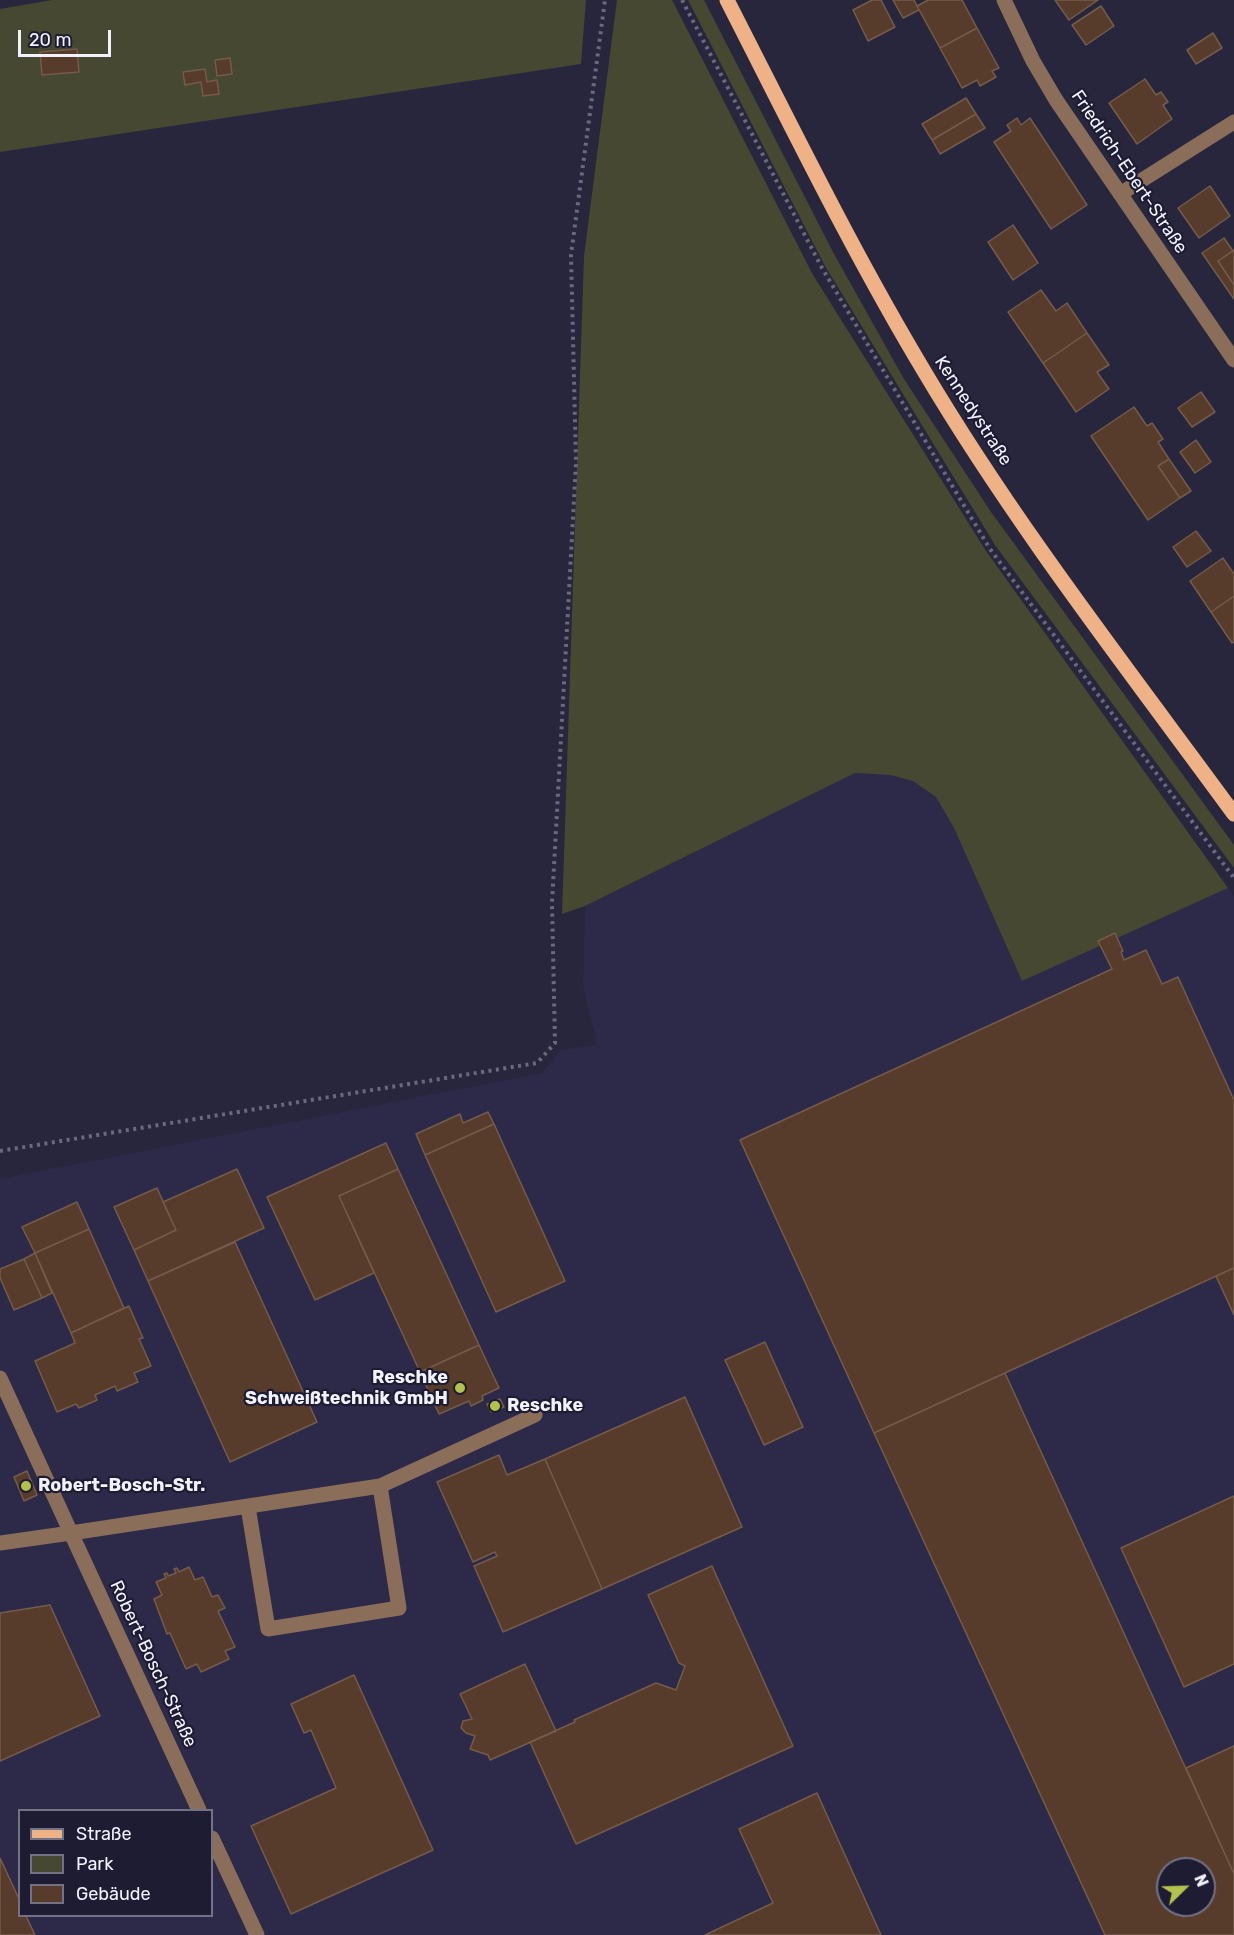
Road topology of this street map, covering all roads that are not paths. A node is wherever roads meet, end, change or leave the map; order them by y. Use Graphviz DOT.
graph roads {
  1 [pos="727,0"];
  2 [pos="1004,0"];
  3 [pos="1234,122"];
  4 [pos="1120,194"];
  5 [pos="1234,360"];
  6 [pos="1234,814"];
  7 [pos="0,1378"];
  8 [pos="535,1415"];
  9 [pos="380,1486"];
  10 [pos="248,1507"];
  11 [pos="71,1533"];
  12 [pos="0,1543"];
  13 [pos="199,1809"];
  14 [pos="213,1840"];
  15 [pos="256,1935"];
  1 -- 6 [label="main road, Kennedystraße"];
  2 -- 4 [label="street, Friedrich-Ebert-Straße"];
  3 -- 4 [label="street"];
  4 -- 5 [label="street, Friedrich-Ebert-Straße"];
  7 -- 11 [label="street, Robert-Bosch-Straße"];
  8 -- 9 [label="street"];
  9 -- 10 [label="street"];
  9 -- 10 [label="street"];
  10 -- 11 [label="street"];
  11 -- 12 [label="street"];
  11 -- 13 [label="street, Robert-Bosch-Straße"];
  14 -- 15 [label="street"];
}
